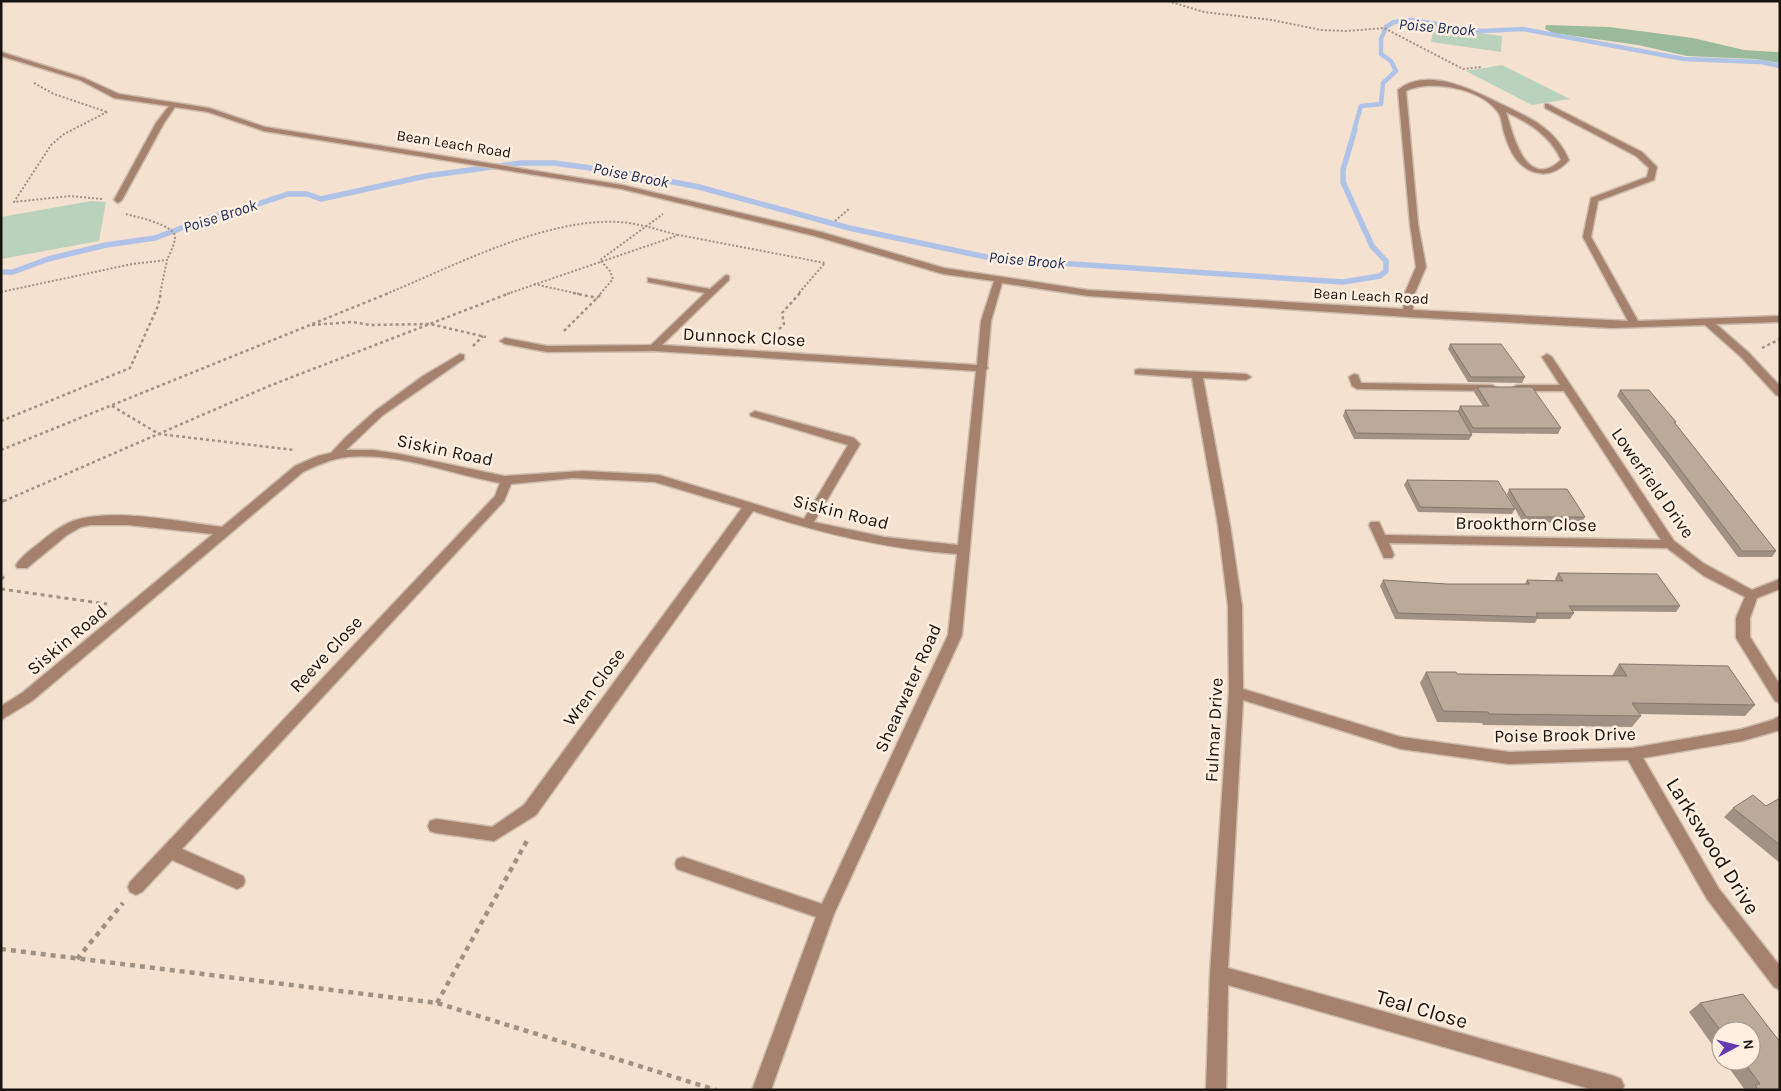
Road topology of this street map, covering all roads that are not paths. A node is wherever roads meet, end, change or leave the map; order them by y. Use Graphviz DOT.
graph roads {
  1 [pos="1,54"];
  2 [pos="173,105"];
  3 [pos="1497,105"];
  4 [pos="1548,106"];
  5 [pos="118,200"];
  6 [pos="726,278"];
  7 [pos="999,279"];
  8 [pos="651,280"];
  9 [pos="712,292"];
  10 [pos="1408,314"];
  11 [pos="1780,319"];
  12 [pos="1708,322"];
  13 [pos="1635,325"];
  14 [pos="505,340"];
  15 [pos="654,348"];
  16 [pos="460,357"];
  17 [pos="1547,357"];
  18 [pos="982,368"];
  19 [pos="1139,372"];
  20 [pos="1197,374"];
  21 [pos="1246,377"];
  22 [pos="1357,386"];
  23 [pos="1567,388"];
  24 [pos="1780,392"];
  25 [pos="755,414"];
  26 [pos="333,454"];
  27 [pos="507,480"];
  28 [pos="750,506"];
  29 [pos="807,524"];
  30 [pos="1376,524"];
  31 [pos="224,531"];
  32 [pos="1382,539"];
  33 [pos="1670,544"];
  34 [pos="963,550"];
  35 [pos="1388,556"];
  36 [pos="22,565"];
  37 [pos="1780,584"];
  38 [pos="1752,596"];
  39 [pos="1236,692"];
  40 [pos="1780,697"];
  41 [pos="1,714"];
  42 [pos="1780,722"];
  43 [pos="1632,754"];
  44 [pos="436,826"];
  45 [pos="168,851"];
  46 [pos="683,864"];
  47 [pos="236,881"];
  48 [pos="136,887"];
  49 [pos="826,914"];
  50 [pos="1219,974"];
  51 [pos="1780,981"];
  52 [pos="1614,1086"];
  53 [pos="760,1090"];
  54 [pos="1216,1090"];
  1 -- 2 [label="street, Bean Leach Road"];
  2 -- 5 [label="street"];
  2 -- 7 [label="street, Bean Leach Road"];
  3 -- 3 [label="street"];
  3 -- 10 [label="street"];
  4 -- 13 [label="street"];
  6 -- 9 [label="street"];
  7 -- 10 [label="street, Bean Leach Road"];
  7 -- 18 [label="street, Shearwater Road"];
  8 -- 9 [label="street"];
  9 -- 15 [label="street"];
  10 -- 13 [label="street, Bean Leach Road"];
  11 -- 12 [label="street, Bean Leach Road"];
  12 -- 13 [label="street, Bean Leach Road"];
  12 -- 24 [label="street"];
  14 -- 15 [label="street, Dunnock Close"];
  15 -- 18 [label="street, Dunnock Close"];
  16 -- 26 [label="street"];
  17 -- 23 [label="street, Lowerfield Drive"];
  18 -- 34 [label="street, Shearwater Road"];
  19 -- 20 [label="street"];
  20 -- 21 [label="street"];
  20 -- 39 [label="street, Fulmar Drive"];
  22 -- 23 [label="street"];
  23 -- 33 [label="street, Lowerfield Drive"];
  25 -- 29 [label="street"];
  26 -- 27 [label="street, Siskin Road"];
  26 -- 31 [label="street, Siskin Road"];
  27 -- 28 [label="street, Siskin Road"];
  27 -- 45 [label="street, Reeve Close"];
  28 -- 29 [label="street, Siskin Road"];
  28 -- 44 [label="street, Wren Close"];
  29 -- 34 [label="street, Siskin Road"];
  30 -- 32 [label="street"];
  31 -- 36 [label="street"];
  31 -- 41 [label="street, Siskin Road"];
  32 -- 33 [label="street, Brookthorn Close"];
  32 -- 35 [label="street"];
  33 -- 38 [label="street, Lowerfield Drive"];
  34 -- 49 [label="street, Shearwater Road"];
  37 -- 38 [label="street"];
  38 -- 40 [label="street"];
  39 -- 43 [label="street, Poise Brook Drive"];
  39 -- 50 [label="street, Fulmar Drive"];
  42 -- 43 [label="street, Poise Brook Drive"];
  43 -- 51 [label="street, Larkswood Drive"];
  45 -- 47 [label="street"];
  45 -- 48 [label="street, Reeve Close"];
  46 -- 49 [label="street"];
  49 -- 53 [label="street, Shearwater Road"];
  50 -- 52 [label="street, Teal Close"];
  50 -- 54 [label="street, Fulmar Drive"];
}
